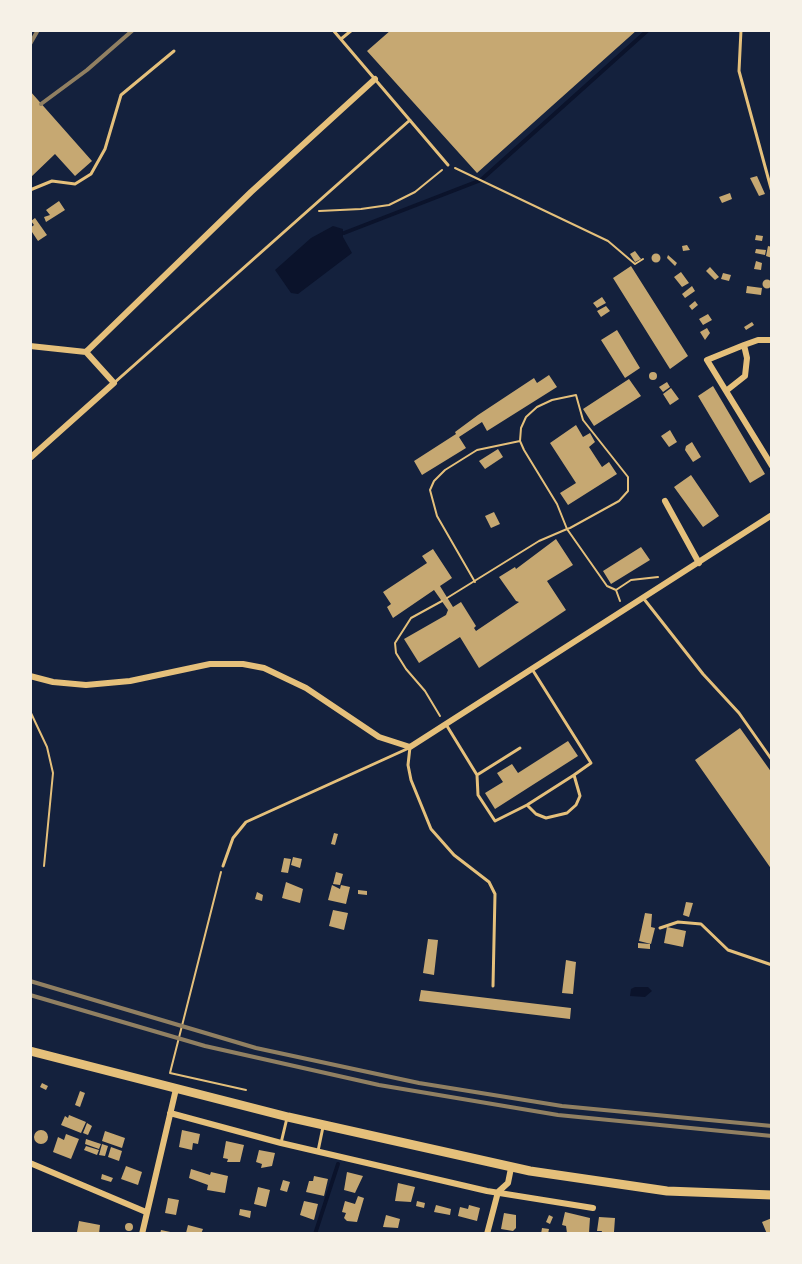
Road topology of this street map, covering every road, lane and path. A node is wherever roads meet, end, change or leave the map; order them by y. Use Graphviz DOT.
graph roads {
  1 [pos="333,30"];
  2 [pos="352,30"];
  3 [pos="741,30"];
  4 [pos="341,39"];
  5 [pos="174,51"];
  6 [pos="375,79"];
  7 [pos="410,120"];
  8 [pos="448,165"];
  9 [pos="30,190"];
  10 [pos="772,192"];
  11 [pos="317,211"];
  12 [pos="643,259"];
  13 [pos="772,340"];
  14 [pos="744,345"];
  15 [pos="30,346"];
  16 [pos="86,352"];
  17 [pos="114,383"];
  18 [pos="726,391"];
  19 [pos="520,441"];
  20 [pos="30,458"];
  21 [pos="772,466"];
  22 [pos="665,501"];
  23 [pos="772,516"];
  24 [pos="567,529"];
  25 [pos="699,562"];
  26 [pos="675,578"];
  27 [pos="475,582"];
  28 [pos="447,598"];
  29 [pos="644,599"];
  30 [pos="442,601"];
  31 [pos="532,669"];
  32 [pos="30,676"];
  33 [pos="30,711"];
  34 [pos="447,726"];
  35 [pos="411,747"];
  36 [pos="520,748"];
  37 [pos="772,760"];
  38 [pos="574,774"];
  39 [pos="477,775"];
  40 [pos="528,805"];
  41 [pos="44,866"];
  42 [pos="223,866"];
  43 [pos="660,928"];
  44 [pos="772,965"];
  45 [pos="493,986"];
  46 [pos="30,1051"];
  47 [pos="176,1089"];
  48 [pos="246,1090"];
  49 [pos="170,1113"];
  50 [pos="288,1117"];
  51 [pos="324,1125"];
  52 [pos="281,1143"];
  53 [pos="318,1151"];
  54 [pos="30,1163"];
  55 [pos="511,1168"];
  56 [pos="498,1192"];
  57 [pos="772,1195"];
  58 [pos="593,1208"];
  59 [pos="146,1212"];
  60 [pos="142,1234"];
  61 [pos="487,1234"];
  1 -- 4 [label="lane"];
  2 -- 4 [label="lane"];
  3 -- 10 [label="lane"];
  4 -- 6 [label="lane"];
  5 -- 9 [label="lane"];
  6 -- 7 [label="lane"];
  6 -- 16 [label="street"];
  7 -- 8 [label="lane"];
  7 -- 17 [label="lane"];
  8 -- 11 [label="path"];
  8 -- 12 [label="path"];
  13 -- 14 [label="street"];
  14 -- 18 [label="street"];
  14 -- 18 [label="street"];
  15 -- 16 [label="street"];
  16 -- 17 [label="street"];
  17 -- 20 [label="street"];
  18 -- 21 [label="street"];
  19 -- 24 [label="path"];
  19 -- 24 [label="path"];
  19 -- 27 [label="path"];
  22 -- 25 [label="street"];
  23 -- 25 [label="street"];
  24 -- 26 [label="path"];
  24 -- 27 [label="path"];
  25 -- 26 [label="street"];
  26 -- 29 [label="street"];
  27 -- 28 [label="path"];
  29 -- 31 [label="street"];
  29 -- 37 [label="lane"];
  30 -- 34 [label="path"];
  31 -- 34 [label="street"];
  31 -- 38 [label="lane"];
  32 -- 35 [label="street"];
  33 -- 41 [label="path"];
  34 -- 35 [label="street"];
  34 -- 39 [label="lane"];
  35 -- 42 [label="lane"];
  35 -- 45 [label="lane"];
  36 -- 39 [label="lane"];
  38 -- 40 [label="lane"];
  38 -- 40 [label="lane"];
  39 -- 40 [label="lane"];
  42 -- 48 [label="path"];
  43 -- 44 [label="lane"];
  46 -- 47 [label="highway"];
  47 -- 49 [label="street"];
  47 -- 50 [label="highway"];
  49 -- 52 [label="street"];
  49 -- 59 [label="street"];
  50 -- 51 [label="highway"];
  50 -- 52 [label="lane"];
  51 -- 53 [label="lane"];
  51 -- 55 [label="highway"];
  52 -- 53 [label="street"];
  53 -- 56 [label="street"];
  54 -- 59 [label="street"];
  55 -- 56 [label="street"];
  55 -- 57 [label="highway"];
  56 -- 58 [label="street"];
  56 -- 61 [label="street"];
  59 -- 60 [label="street"];
}
